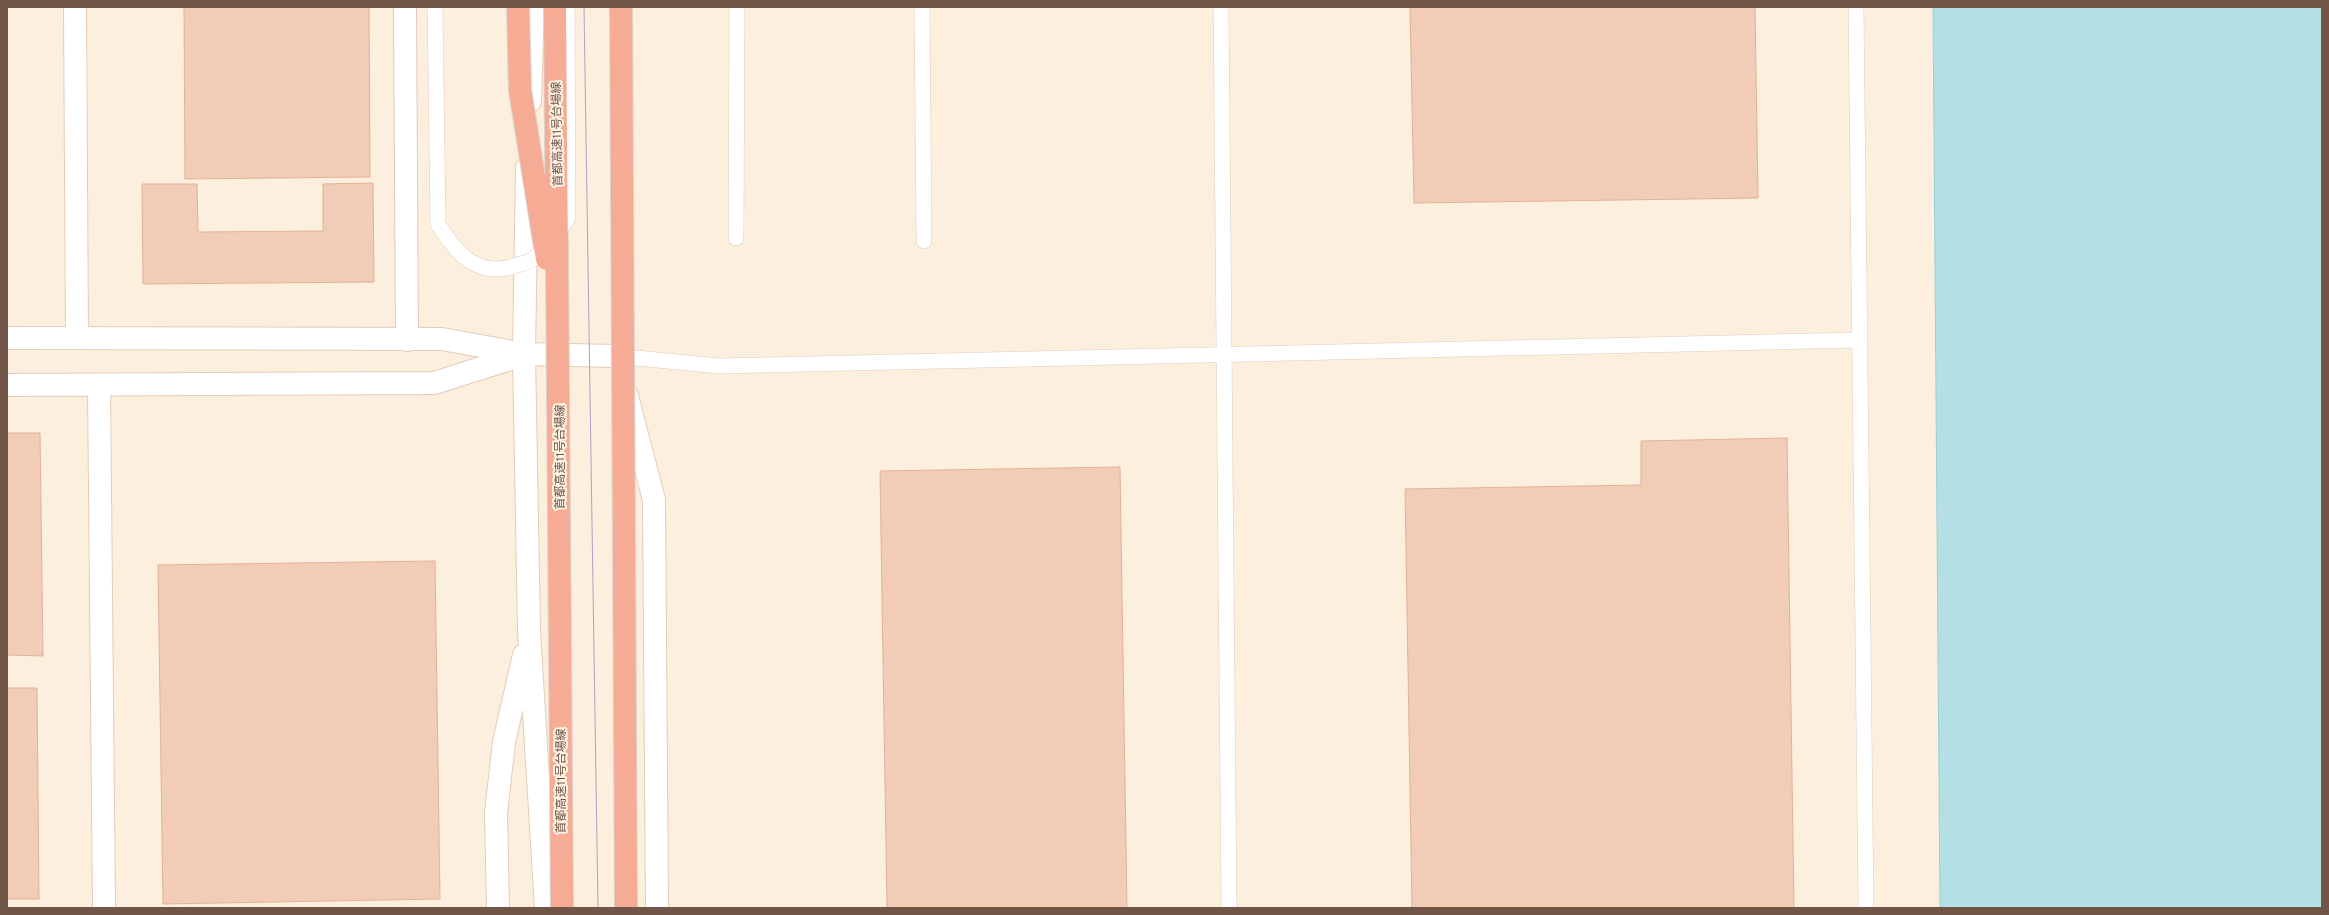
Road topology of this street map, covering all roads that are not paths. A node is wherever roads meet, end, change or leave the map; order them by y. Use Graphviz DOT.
graph roads {
  1 [pos="75,7"];
  2 [pos="405,7"];
  3 [pos="435,7"];
  4 [pos="518,7"];
  5 [pos="533,7"];
  6 [pos="555,7"];
  7 [pos="567,7"];
  8 [pos="622,7"];
  9 [pos="626,7"];
  10 [pos="737,7"];
  11 [pos="922,7"];
  12 [pos="1221,7"];
  13 [pos="1856,7"];
  14 [pos="736,238"];
  15 [pos="924,241"];
  16 [pos="559,331"];
  17 [pos="7,338"];
  18 [pos="77,338"];
  19 [pos="407,340"];
  20 [pos="1859,340"];
  21 [pos="1225,353"];
  22 [pos="524,354"];
  23 [pos="616,356"];
  24 [pos="7,385"];
  25 [pos="99,385"];
  26 [pos="529,631"];
  27 [pos="104,908"];
  28 [pos="498,908"];
  29 [pos="546,908"];
  30 [pos="562,908"];
  31 [pos="622,908"];
  32 [pos="626,908"];
  33 [pos="657,908"];
  34 [pos="1229,908"];
  35 [pos="1866,908"];
  1 -- 18 [label="street"];
  2 -- 19 [label="street"];
  3 -- 7 [label="lane, bridge"];
  4 -- 16 [label="highway, bridge"];
  5 -- 22 [label="street"];
  6 -- 16 [label="highway, 首都高速11号台場線, bridge"];
  8 -- 32 [label="highway, bridge"];
  9 -- 23 [label="street"];
  10 -- 14 [label="lane"];
  11 -- 15 [label="lane"];
  12 -- 21 [label="lane"];
  13 -- 20 [label="lane"];
  16 -- 30 [label="highway, 首都高速11号台場線, bridge"];
  17 -- 18 [label="street"];
  18 -- 19 [label="street"];
  19 -- 22 [label="street"];
  20 -- 21 [label="lane"];
  20 -- 35 [label="lane"];
  21 -- 23 [label="lane"];
  21 -- 34 [label="lane"];
  22 -- 23 [label="street"];
  22 -- 25 [label="street"];
  22 -- 26 [label="street"];
  23 -- 31 [label="street"];
  23 -- 33 [label="street"];
  24 -- 25 [label="street"];
  25 -- 27 [label="street"];
  26 -- 28 [label="street"];
  26 -- 29 [label="street"];
}
